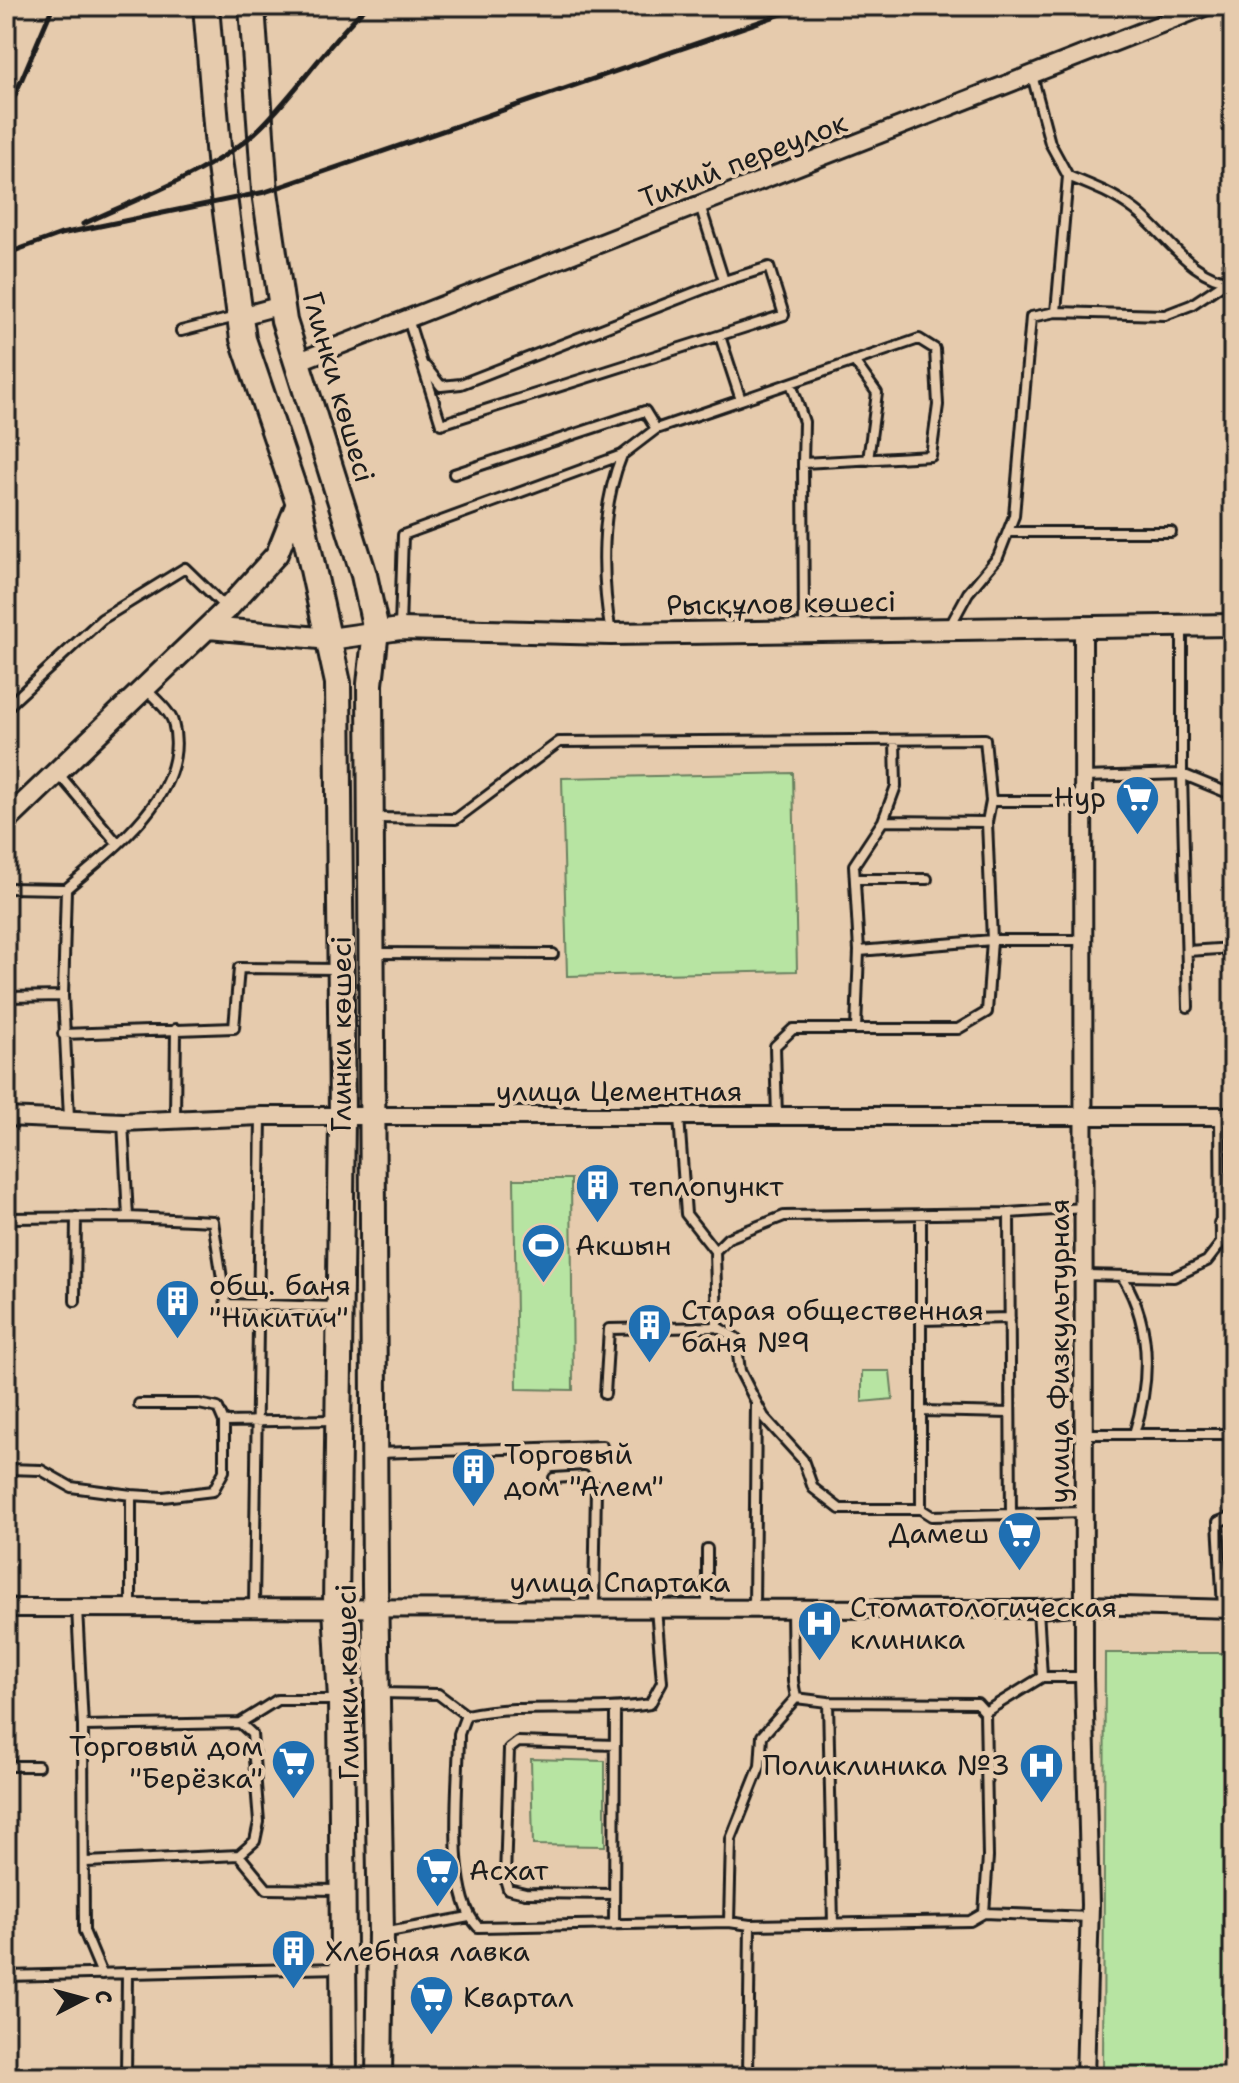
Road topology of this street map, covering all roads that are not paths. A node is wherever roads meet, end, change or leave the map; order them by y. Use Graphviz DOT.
graph roads {
  1 [pos="206,6"];
  2 [pos="252,6"];
  3 [pos="1207,6"];
  4 [pos="1032,75"];
  5 [pos="1068,176"];
  6 [pos="700,205"];
  7 [pos="724,281"];
  8 [pos="1230,282"];
  9 [pos="282,305"];
  10 [pos="1056,312"];
  11 [pos="241,316"];
  12 [pos="408,319"];
  13 [pos="181,331"];
  14 [pos="720,336"];
  15 [pos="854,361"];
  16 [pos="297,362"];
  17 [pos="422,363"];
  18 [pos="791,383"];
  19 [pos="741,400"];
  20 [pos="656,429"];
  21 [pos="622,455"];
  22 [pos="868,460"];
  23 [pos="803,463"];
  24 [pos="454,474"];
  25 [pos="298,501"];
  26 [pos="1008,532"];
  27 [pos="1171,532"];
  28 [pos="227,609"];
  29 [pos="1083,625"];
  30 [pos="1182,625"];
  31 [pos="1233,625"];
  32 [pos="209,628"];
  33 [pos="388,629"];
  34 [pos="948,629"];
  35 [pos="804,631"];
  36 [pos="611,634"];
  37 [pos="330,639"];
  38 [pos="146,688"];
  39 [pos="6,708"];
  40 [pos="895,740"];
  41 [pos="57,772"];
  42 [pos="1182,774"];
  43 [pos="1084,777"];
  44 [pos="1233,795"];
  45 [pos="991,801"];
  46 [pos="1081,801"];
  47 [pos="371,818"];
  48 [pos="6,821"];
  49 [pos="883,821"];
  50 [pos="987,822"];
  51 [pos="118,844"];
  52 [pos="855,879"];
  53 [pos="927,879"];
  54 [pos="6,888"];
  55 [pos="66,889"];
  56 [pos="992,940"];
  57 [pos="1083,940"];
  58 [pos="1233,948"];
  59 [pos="859,951"];
  60 [pos="1188,951"];
  61 [pos="371,953"];
  62 [pos="553,954"];
  63 [pos="338,969"];
  64 [pos="63,996"];
  65 [pos="6,997"];
  66 [pos="1188,1007"];
  67 [pos="176,1029"];
  68 [pos="856,1029"];
  69 [pos="63,1034"];
  70 [pos="261,1116"];
  71 [pos="679,1116"];
  72 [pos="1226,1116"];
  73 [pos="6,1117"];
  74 [pos="69,1117"];
  75 [pos="342,1117"];
  76 [pos="372,1117"];
  77 [pos="1082,1117"];
  78 [pos="175,1118"];
  79 [pos="778,1118"];
  80 [pos="123,1122"];
  81 [pos="1084,1208"];
  82 [pos="1009,1213"];
  83 [pos="921,1214"];
  84 [pos="76,1217"];
  85 [pos="128,1217"];
  86 [pos="6,1218"];
  87 [pos="1219,1223"];
  88 [pos="1233,1223"];
  89 [pos="715,1251"];
  90 [pos="1085,1275"];
  91 [pos="1122,1276"];
  92 [pos="75,1301"];
  93 [pos="255,1305"];
  94 [pos="340,1307"];
  95 [pos="1010,1318"];
  96 [pos="921,1320"];
  97 [pos="717,1327"];
  98 [pos="605,1394"];
  99 [pos="756,1402"];
  100 [pos="139,1404"];
  101 [pos="921,1411"];
  102 [pos="1010,1413"];
  103 [pos="338,1420"];
  104 [pos="254,1421"];
  105 [pos="224,1422"];
  106 [pos="1084,1434"];
  107 [pos="1134,1434"];
  108 [pos="1233,1434"];
  109 [pos="602,1446"];
  110 [pos="376,1453"];
  111 [pos="6,1469"];
  112 [pos="554,1478"];
  113 [pos="131,1495"];
  114 [pos="921,1509"];
  115 [pos="1085,1512"];
  116 [pos="1011,1515"];
  117 [pos="1233,1516"];
  118 [pos="707,1549"];
  119 [pos="1086,1605"];
  120 [pos="131,1607"];
  121 [pos="254,1607"];
  122 [pos="336,1607"];
  123 [pos="6,1608"];
  124 [pos="77,1608"];
  125 [pos="376,1608"];
  126 [pos="594,1608"];
  127 [pos="656,1608"];
  128 [pos="707,1608"];
  129 [pos="754,1608"];
  130 [pos="792,1608"];
  131 [pos="1038,1609"];
  132 [pos="1228,1609"];
  133 [pos="1042,1677"];
  134 [pos="1084,1677"];
  135 [pos="377,1693"];
  136 [pos="796,1698"];
  137 [pos="341,1700"];
  138 [pos="828,1702"];
  139 [pos="615,1710"];
  140 [pos="985,1712"];
  141 [pos="466,1715"];
  142 [pos="240,1723"];
  143 [pos="83,1726"];
  144 [pos="615,1745"];
  145 [pos="6,1766"];
  146 [pos="38,1766"];
  147 [pos="239,1855"];
  148 [pos="86,1862"];
  149 [pos="343,1890"];
  150 [pos="614,1894"];
  151 [pos="984,1913"];
  152 [pos="469,1917"];
  153 [pos="1090,1917"];
  154 [pos="729,1922"];
  155 [pos="833,1924"];
  156 [pos="614,1925"];
  157 [pos="750,1925"];
  158 [pos="381,1933"];
  159 [pos="342,1968"];
  160 [pos="102,1974"];
  161 [pos="127,1974"];
  162 [pos="6,1976"];
  163 [pos="126,2077"];
  164 [pos="344,2077"];
  165 [pos="379,2077"];
  166 [pos="748,2077"];
  167 [pos="1085,2077"];
  1 -- 11 [label="main road, Глинки көшесі"];
  2 -- 9 [label="main road, Глинки көшесі"];
  3 -- 4 [label="street, Тихий переулок"];
  4 -- 5 [label="lane"];
  4 -- 6 [label="street, Тихий переулок"];
  5 -- 8 [label="lane"];
  5 -- 10 [label="lane"];
  6 -- 7 [label="lane"];
  6 -- 12 [label="street, Тихий переулок"];
  7 -- 14 [label="lane"];
  7 -- 17 [label="lane"];
  8 -- 10 [label="lane"];
  9 -- 11 [label="street"];
  9 -- 16 [label="main road, Глинки көшесі"];
  10 -- 26 [label="lane"];
  11 -- 13 [label="lane"];
  11 -- 25 [label="main road, Глинки көшесі"];
  12 -- 16 [label="street, Тихий переулок"];
  12 -- 17 [label="lane"];
  14 -- 17 [label="lane"];
  14 -- 19 [label="lane"];
  15 -- 18 [label="lane"];
  15 -- 22 [label="lane"];
  15 -- 22 [label="lane"];
  16 -- 33 [label="main road, Глинки көшесі"];
  18 -- 19 [label="lane"];
  18 -- 23 [label="lane"];
  19 -- 20 [label="lane"];
  20 -- 21 [label="lane"];
  20 -- 24 [label="lane"];
  21 -- 33 [label="lane"];
  21 -- 36 [label="lane"];
  22 -- 23 [label="lane"];
  23 -- 35 [label="lane"];
  25 -- 28 [label="street"];
  25 -- 37 [label="main road, Глинки көшесі"];
  26 -- 27 [label="lane"];
  26 -- 34 [label="lane"];
  28 -- 32 [label="street"];
  28 -- 39 [label="lane"];
  29 -- 30 [label="street, Рысқұлов көшесі"];
  29 -- 34 [label="street, Рысқұлов көшесі"];
  29 -- 43 [label="street, улица Физкультурная"];
  30 -- 31 [label="street, Рысқұлов көшесі"];
  30 -- 42 [label="lane"];
  32 -- 37 [label="street, Рысқұлов көшесі"];
  32 -- 38 [label="street"];
  33 -- 36 [label="street, Рысқұлов көшесі"];
  33 -- 37 [label="street, Рысқұлов көшесі"];
  33 -- 47 [label="main road, Глинки көшесі"];
  34 -- 35 [label="street, Рысқұлов көшесі"];
  35 -- 36 [label="street, Рысқұлов көшесі"];
  37 -- 63 [label="main road, Глинки көшесі"];
  38 -- 41 [label="street"];
  38 -- 51 [label="lane"];
  40 -- 45 [label="lane"];
  40 -- 47 [label="lane"];
  40 -- 49 [label="lane"];
  41 -- 48 [label="street"];
  41 -- 51 [label="lane"];
  42 -- 43 [label="lane"];
  42 -- 44 [label="lane"];
  42 -- 60 [label="lane"];
  43 -- 46 [label="street, улица Физкультурная"];
  45 -- 46 [label="lane"];
  45 -- 50 [label="lane"];
  46 -- 57 [label="street, улица Физкультурная"];
  47 -- 61 [label="main road, Глинки көшесі"];
  49 -- 50 [label="lane"];
  49 -- 52 [label="lane"];
  50 -- 56 [label="lane"];
  51 -- 55 [label="lane"];
  52 -- 53 [label="lane"];
  52 -- 59 [label="lane"];
  54 -- 55 [label="lane"];
  55 -- 64 [label="lane"];
  56 -- 57 [label="lane"];
  56 -- 59 [label="lane"];
  56 -- 68 [label="lane"];
  57 -- 77 [label="street, улица Физкультурная"];
  58 -- 60 [label="lane"];
  59 -- 68 [label="lane"];
  60 -- 66 [label="lane"];
  61 -- 62 [label="lane"];
  61 -- 76 [label="main road, Глинки көшесі"];
  63 -- 67 [label="lane"];
  63 -- 75 [label="main road, Глинки көшесі"];
  64 -- 65 [label="lane"];
  64 -- 69 [label="lane"];
  67 -- 69 [label="lane"];
  67 -- 78 [label="lane"];
  68 -- 79 [label="lane"];
  69 -- 74 [label="lane"];
  70 -- 75 [label="street, улица Цементная"];
  70 -- 78 [label="street, улица Цементная"];
  70 -- 93 [label="lane"];
  71 -- 76 [label="street, улица Цементная"];
  71 -- 79 [label="street, улица Цементная"];
  71 -- 89 [label="lane"];
  72 -- 77 [label="street, улица Цементная"];
  72 -- 87 [label="lane"];
  73 -- 74 [label="street, улица Цементная"];
  74 -- 80 [label="street, улица Цементная"];
  75 -- 76 [label="street, улица Цементная"];
  75 -- 94 [label="main road, Глинки көшесі"];
  76 -- 110 [label="main road, Глинки көшесі"];
  77 -- 79 [label="street, улица Цементная"];
  77 -- 81 [label="street, улица Физкультурная"];
  78 -- 80 [label="street, улица Цементная"];
  80 -- 85 [label="lane"];
  81 -- 82 [label="lane"];
  81 -- 90 [label="street, улица Физкультурная"];
  82 -- 83 [label="lane"];
  82 -- 95 [label="lane"];
  83 -- 89 [label="lane"];
  83 -- 96 [label="lane"];
  84 -- 85 [label="lane"];
  84 -- 86 [label="lane"];
  84 -- 92 [label="lane"];
  85 -- 93 [label="lane"];
  87 -- 88 [label="lane"];
  87 -- 91 [label="lane"];
  89 -- 97 [label="lane"];
  90 -- 91 [label="lane"];
  90 -- 106 [label="street, улица Физкультурная"];
  91 -- 107 [label="lane"];
  93 -- 94 [label="lane"];
  93 -- 104 [label="lane"];
  94 -- 103 [label="main road, Глинки көшесі"];
  95 -- 96 [label="lane"];
  95 -- 102 [label="lane"];
  96 -- 101 [label="lane"];
  97 -- 98 [label="lane"];
  97 -- 99 [label="lane"];
  99 -- 114 [label="lane"];
  99 -- 129 [label="lane"];
  100 -- 105 [label="lane"];
  101 -- 102 [label="lane"];
  101 -- 114 [label="lane"];
  102 -- 116 [label="lane"];
  103 -- 104 [label="lane"];
  103 -- 122 [label="main road, Глинки көшесі"];
  104 -- 105 [label="lane"];
  104 -- 121 [label="lane"];
  105 -- 113 [label="lane"];
  106 -- 107 [label="lane"];
  106 -- 115 [label="street, улица Физкультурная"];
  107 -- 108 [label="lane"];
  109 -- 110 [label="lane"];
  110 -- 125 [label="main road, Глинки көшесі"];
  111 -- 113 [label="lane"];
  112 -- 126 [label="lane"];
  113 -- 120 [label="lane"];
  114 -- 116 [label="lane"];
  115 -- 116 [label="lane"];
  115 -- 119 [label="street, улица Физкультурная"];
  117 -- 132 [label="lane"];
  118 -- 128 [label="lane"];
  119 -- 131 [label="street, улица Спартака"];
  119 -- 132 [label="street, улица Спартака"];
  119 -- 134 [label="street, улица Физкультурная"];
  120 -- 121 [label="street, улица Спартака"];
  120 -- 124 [label="street, улица Спартака"];
  121 -- 122 [label="street, улица Спартака"];
  122 -- 125 [label="street, улица Спартака"];
  122 -- 137 [label="main road, Глинки көшесі"];
  123 -- 124 [label="street, улица Спартака"];
  124 -- 143 [label="lane"];
  125 -- 126 [label="street, улица Спартака"];
  125 -- 135 [label="main road, Глинки көшесі"];
  126 -- 127 [label="street, улица Спартака"];
  127 -- 128 [label="street, улица Спартака"];
  127 -- 139 [label="lane"];
  128 -- 129 [label="street, улица Спартака"];
  129 -- 130 [label="street, улица Спартака"];
  130 -- 131 [label="street, улица Спартака"];
  130 -- 136 [label="lane"];
  131 -- 133 [label="lane"];
  133 -- 134 [label="lane"];
  133 -- 140 [label="lane"];
  134 -- 153 [label="street, улица Физкультурная"];
  135 -- 141 [label="lane"];
  135 -- 158 [label="main road, Глинки көшесі"];
  136 -- 138 [label="lane"];
  136 -- 154 [label="lane"];
  137 -- 142 [label="lane"];
  137 -- 149 [label="main road, Глинки көшесі"];
  138 -- 140 [label="lane"];
  138 -- 155 [label="lane"];
  139 -- 141 [label="lane"];
  139 -- 144 [label="lane"];
  140 -- 151 [label="lane"];
  141 -- 152 [label="lane"];
  142 -- 143 [label="lane"];
  142 -- 147 [label="lane"];
  143 -- 148 [label="lane"];
  144 -- 150 [label="lane"];
  144 -- 150 [label="lane"];
  145 -- 146 [label="lane"];
  147 -- 148 [label="lane"];
  147 -- 149 [label="lane"];
  148 -- 160 [label="lane"];
  149 -- 159 [label="main road, Глинки көшесі"];
  150 -- 156 [label="lane"];
  151 -- 153 [label="lane"];
  151 -- 155 [label="lane"];
  152 -- 156 [label="lane"];
  152 -- 158 [label="lane"];
  153 -- 167 [label="street, улица Физкультурная"];
  154 -- 156 [label="lane"];
  154 -- 157 [label="lane"];
  155 -- 157 [label="lane"];
  157 -- 166 [label="lane"];
  158 -- 165 [label="main road, Глинки көшесі"];
  159 -- 161 [label="lane"];
  159 -- 164 [label="main road, Глинки көшесі"];
  160 -- 161 [label="lane"];
  160 -- 162 [label="lane"];
  161 -- 163 [label="lane"];
}
